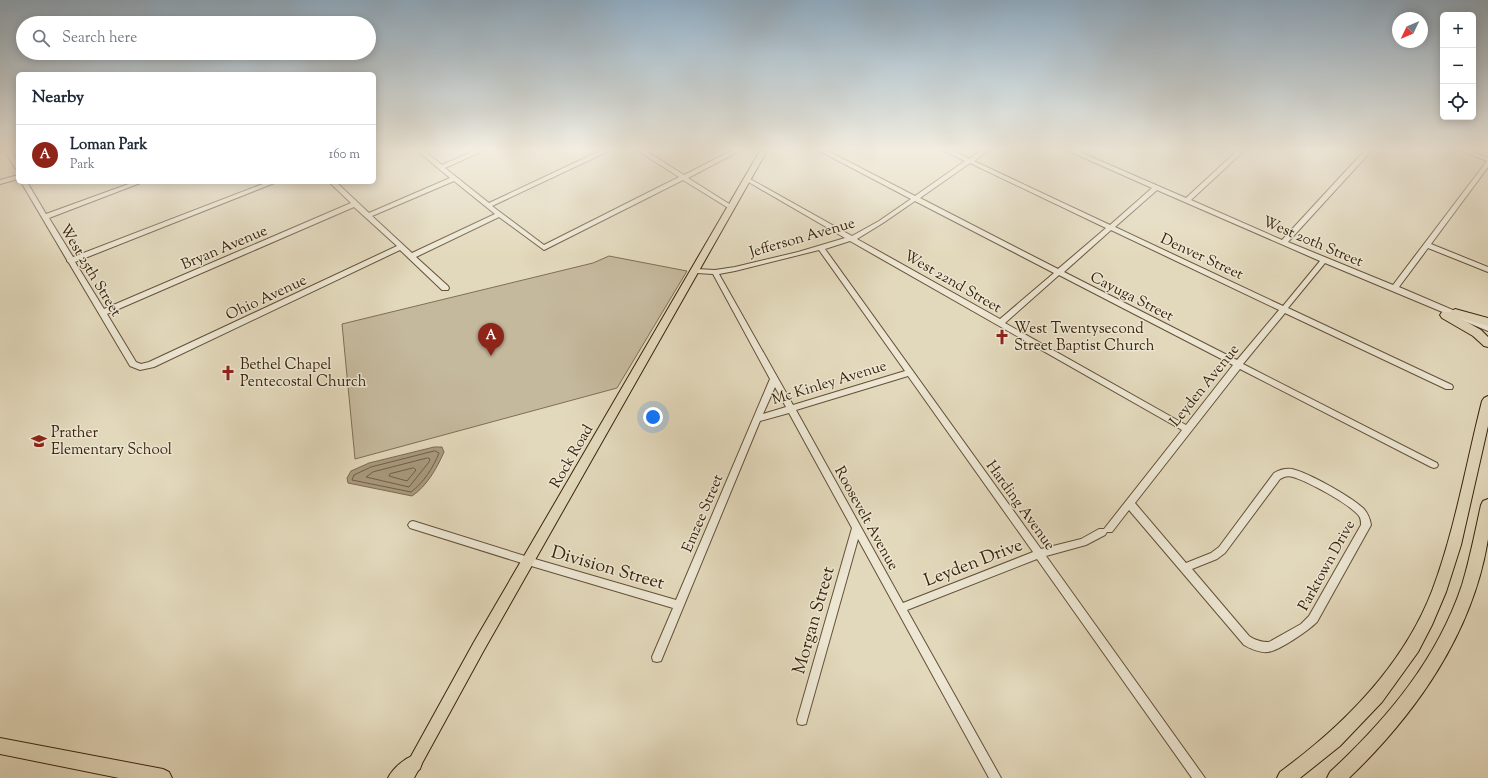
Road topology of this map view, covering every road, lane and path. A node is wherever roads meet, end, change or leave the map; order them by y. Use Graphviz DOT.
graph roads {
  1 [pos="26,185"];
  2 [pos="131,185"];
  3 [pos="265,185"];
  4 [pos="335,185"];
  5 [pos="439,185"];
  6 [pos="462,185"];
  7 [pos="532,185"];
  8 [pos="669,185"];
  9 [pos="696,185"];
  10 [pos="745,185"];
  11 [pos="757,185"];
  12 [pos="889,185"];
  13 [pos="935,185"];
  14 [pos="1019,185"];
  15 [pos="1150,185"];
  16 [pos="1203,185"];
  17 [pos="1336,185"];
  18 [pos="1472,185"];
  19 [pos="1156,188"];
  20 [pos="915,199"];
  21 [pos="1186,201"];
  22 [pos="355,204"];
  23 [pos="488,206"];
  24 [pos="732,208"];
  25 [pos="499,214"];
  26 [pos="368,216"];
  27 [pos="44,217"];
  28 [pos="1111,228"];
  29 [pos="852,239"];
  30 [pos="1283,243"];
  31 [pos="1428,245"];
  32 [pos="401,247"];
  33 [pos="821,248"];
  34 [pos="411,256"];
  35 [pos="1324,260"];
  36 [pos="70,261"];
  37 [pos="1488,270"];
  38 [pos="696,271"];
  39 [pos="715,272"];
  40 [pos="1059,273"];
  41 [pos="445,288"];
  42 [pos="1394,289"];
  43 [pos="1284,309"];
  44 [pos="102,313"];
  45 [pos="1447,313"];
  46 [pos="1488,322"];
  47 [pos="1000,323"];
  48 [pos="1488,328"];
  49 [pos="1488,334"];
  50 [pos="1488,343"];
  51 [pos="1238,365"];
  52 [pos="140,367"];
  53 [pos="909,373"];
  54 [pos="774,379"];
  55 [pos="1449,388"];
  56 [pos="1488,402"];
  57 [pos="790,409"];
  58 [pos="757,419"];
  59 [pos="1187,429"];
  60 [pos="1434,465"];
  61 [pos="1129,503"];
  62 [pos="1488,505"];
  63 [pos="413,525"];
  64 [pos="856,529"];
  65 [pos="1105,530"];
  66 [pos="1039,554"];
  67 [pos="528,561"];
  68 [pos="1184,568"];
  69 [pos="679,605"];
  70 [pos="901,608"];
  71 [pos="657,657"];
  72 [pos="802,720"];
  73 [pos="0,746"];
  74 [pos="414,763"];
  75 [pos="163,778"];
  76 [pos="397,778"];
  77 [pos="406,778"];
  78 [pos="995,778"];
  79 [pos="1199,778"];
  80 [pos="1286,778"];
  81 [pos="1336,778"];
  1 -- 27 [label="street, West 25th Street"];
  2 -- 27 [label="street"];
  3 -- 36 [label="street"];
  4 -- 22 [label="street"];
  5 -- 26 [label="street"];
  6 -- 23 [label="street"];
  7 -- 23 [label="street"];
  8 -- 25 [label="street"];
  9 -- 24 [label="street"];
  10 -- 24 [label="main road, Rock Road"];
  11 -- 29 [label="street, West 22nd Street"];
  12 -- 20 [label="street, Cayuga Street"];
  13 -- 20 [label="street, Jefferson Avenue"];
  14 -- 28 [label="street, Denver Street"];
  15 -- 19 [label="street, West 20th Street"];
  16 -- 21 [label="street"];
  17 -- 30 [label="street"];
  18 -- 31 [label="street"];
  19 -- 21 [label="street, West 20th Street"];
  19 -- 28 [label="street"];
  20 -- 29 [label="street, Jefferson Avenue"];
  20 -- 40 [label="street, Cayuga Street"];
  21 -- 30 [label="street, West 20th Street"];
  22 -- 26 [label="street"];
  22 -- 44 [label="street, Bryan Avenue"];
  23 -- 25 [label="street"];
  24 -- 38 [label="main road, Rock Road"];
  25 -- 34 [label="street"];
  26 -- 32 [label="street"];
  27 -- 36 [label="street, West 25th Street"];
  28 -- 40 [label="street"];
  28 -- 43 [label="street, Denver Street"];
  29 -- 33 [label="street, Jefferson Avenue"];
  29 -- 47 [label="street, West 22nd Street"];
  30 -- 35 [label="street, West 20th Street"];
  31 -- 37 [label="street"];
  31 -- 42 [label="street"];
  32 -- 34 [label="street"];
  32 -- 52 [label="street, Ohio Avenue"];
  33 -- 39 [label="street, Jefferson Avenue"];
  33 -- 53 [label="street, Harding Avenue"];
  34 -- 41 [label="street"];
  35 -- 42 [label="street, West 20th Street"];
  35 -- 43 [label="street, Leyden Avenue"];
  36 -- 44 [label="street, West 25th Street"];
  38 -- 39 [label="street, Jefferson Avenue"];
  38 -- 67 [label="main road, Rock Road"];
  39 -- 54 [label="street, Roosevelt Avenue"];
  40 -- 47 [label="street"];
  40 -- 51 [label="street, Cayuga Street"];
  42 -- 45 [label="street, West 20th Street"];
  43 -- 51 [label="street, Leyden Avenue"];
  43 -- 55 [label="street, Denver Street"];
  44 -- 52 [label="street, West 25th Street"];
  45 -- 46 [label="highway"];
  45 -- 48 [label="street, West 20th Street"];
  45 -- 49 [label="street, West 20th Street"];
  45 -- 50 [label="highway"];
  47 -- 59 [label="street, West 22nd Street"];
  51 -- 59 [label="street, Leyden Avenue"];
  51 -- 60 [label="street, Cayuga Street"];
  53 -- 57 [label="street, Mc Kinley Avenue"];
  53 -- 66 [label="street, Harding Avenue"];
  54 -- 57 [label="street, Roosevelt Avenue"];
  54 -- 58 [label="street, Emzee Street"];
  56 -- 80 [label="highway"];
  57 -- 58 [label="street, Mc Kinley Avenue"];
  57 -- 64 [label="street, Roosevelt Avenue"];
  58 -- 69 [label="street, Emzee Street"];
  59 -- 61 [label="street, Leyden Avenue"];
  61 -- 65 [label="street, Leyden Avenue"];
  61 -- 68 [label="street, Parktown Drive"];
  62 -- 81 [label="highway"];
  63 -- 67 [label="street, Division Street"];
  64 -- 70 [label="street, Roosevelt Avenue"];
  64 -- 72 [label="street, Morgan Street"];
  65 -- 66 [label="street, Leyden Drive"];
  66 -- 70 [label="street, Leyden Drive"];
  66 -- 79 [label="street, Harding Avenue"];
  67 -- 69 [label="street, Division Street"];
  67 -- 74 [label="main road, Rock Road"];
  68 -- 68 [label="street, Parktown Drive"];
  69 -- 71 [label="street, Emzee Street"];
  70 -- 78 [label="street, Roosevelt Avenue"];
  73 -- 75 [label="highway"];
  74 -- 76 [label="highway"];
  74 -- 77 [label="main road, Rock Road"];
}
